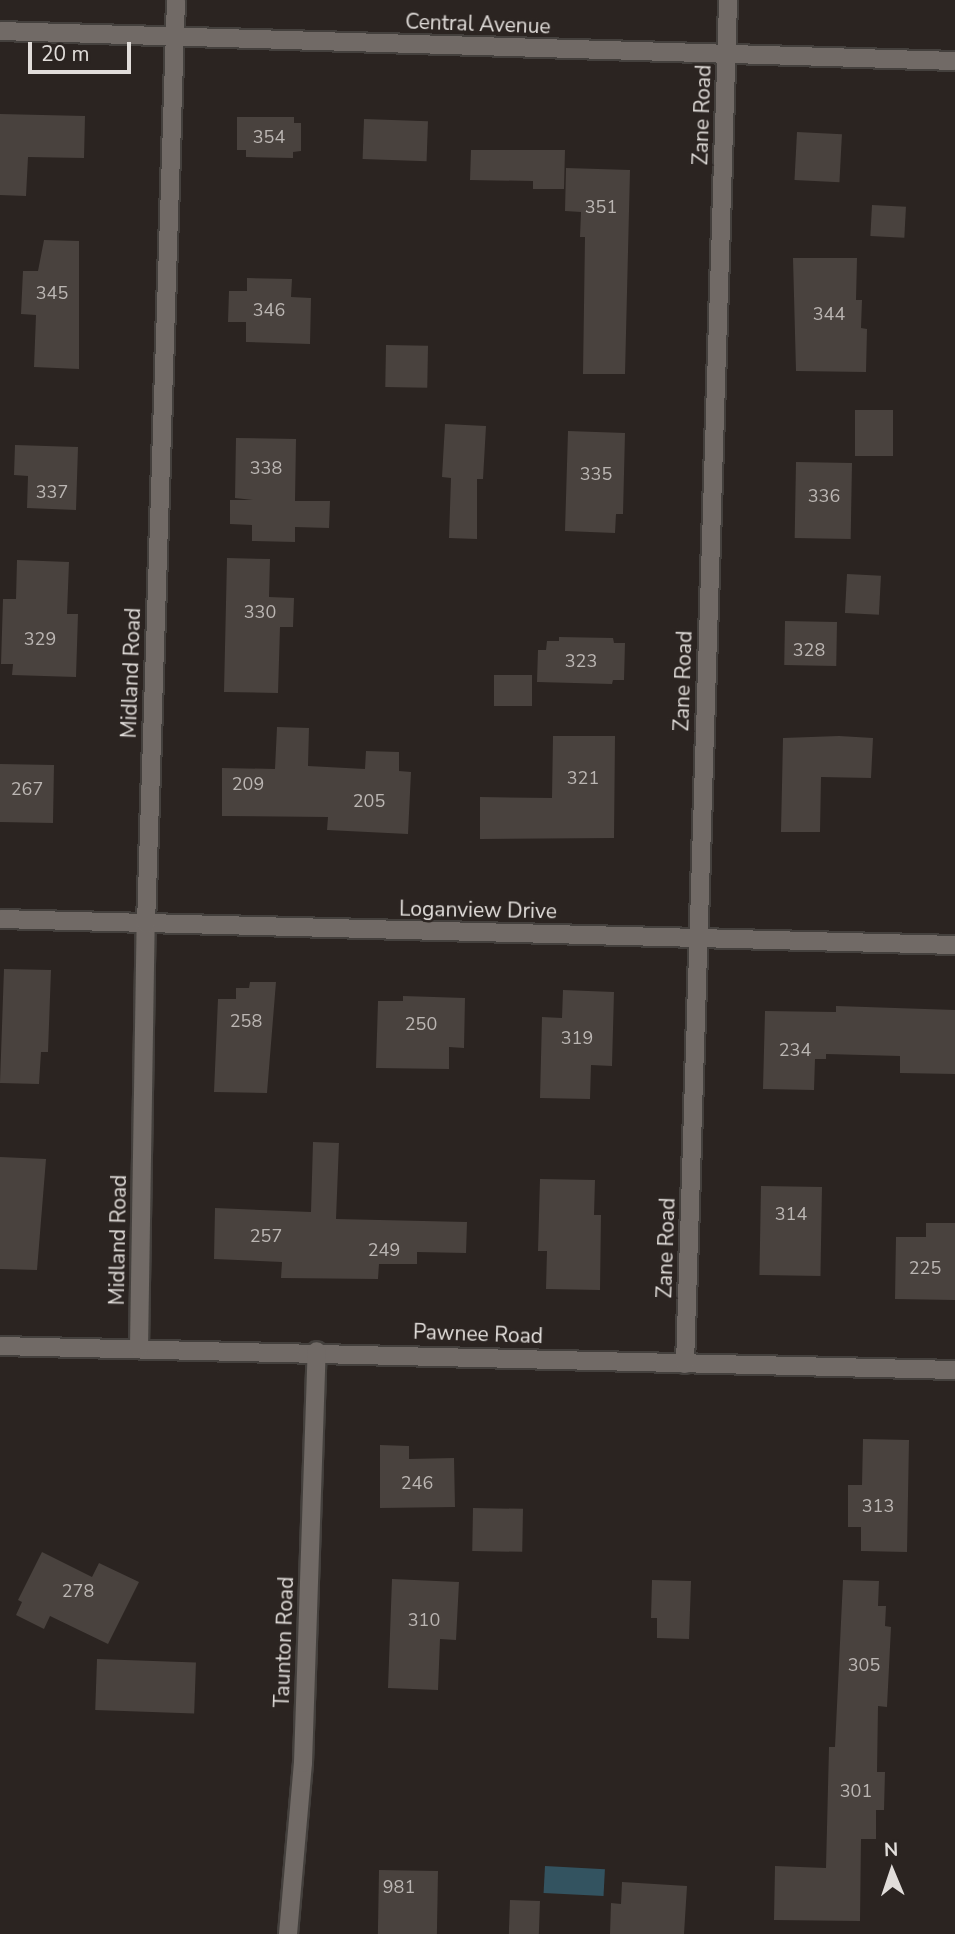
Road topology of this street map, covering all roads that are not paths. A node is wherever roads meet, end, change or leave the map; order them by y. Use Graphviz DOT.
graph roads {
  1 [pos="176,0"];
  2 [pos="728,0"];
  3 [pos="0,31"];
  4 [pos="174,37"];
  5 [pos="726,56"];
  6 [pos="955,61"];
  7 [pos="0,919"];
  8 [pos="146,924"];
  9 [pos="697,939"];
  10 [pos="955,945"];
  11 [pos="0,1346"];
  12 [pos="139,1348"];
  13 [pos="317,1351"];
  14 [pos="685,1364"];
  15 [pos="955,1370"];
  16 [pos="288,1934"];
  1 -- 4 [label="street, Midland Road"];
  2 -- 5 [label="street, Zane Road"];
  3 -- 4 [label="street, Central Avenue"];
  4 -- 5 [label="street, Central Avenue"];
  4 -- 8 [label="street, Midland Road"];
  5 -- 6 [label="street, Central Avenue"];
  5 -- 9 [label="street, Zane Road"];
  7 -- 8 [label="street, Loganview Drive"];
  8 -- 9 [label="street, Loganview Drive"];
  8 -- 12 [label="street, Midland Road"];
  9 -- 10 [label="street, Loganview Drive"];
  9 -- 14 [label="street, Zane Road"];
  11 -- 12 [label="street, Pawnee Road"];
  12 -- 13 [label="street, Pawnee Road"];
  13 -- 14 [label="street, Pawnee Road"];
  13 -- 16 [label="street, Taunton Road"];
  14 -- 15 [label="street, Pawnee Road"];
}
